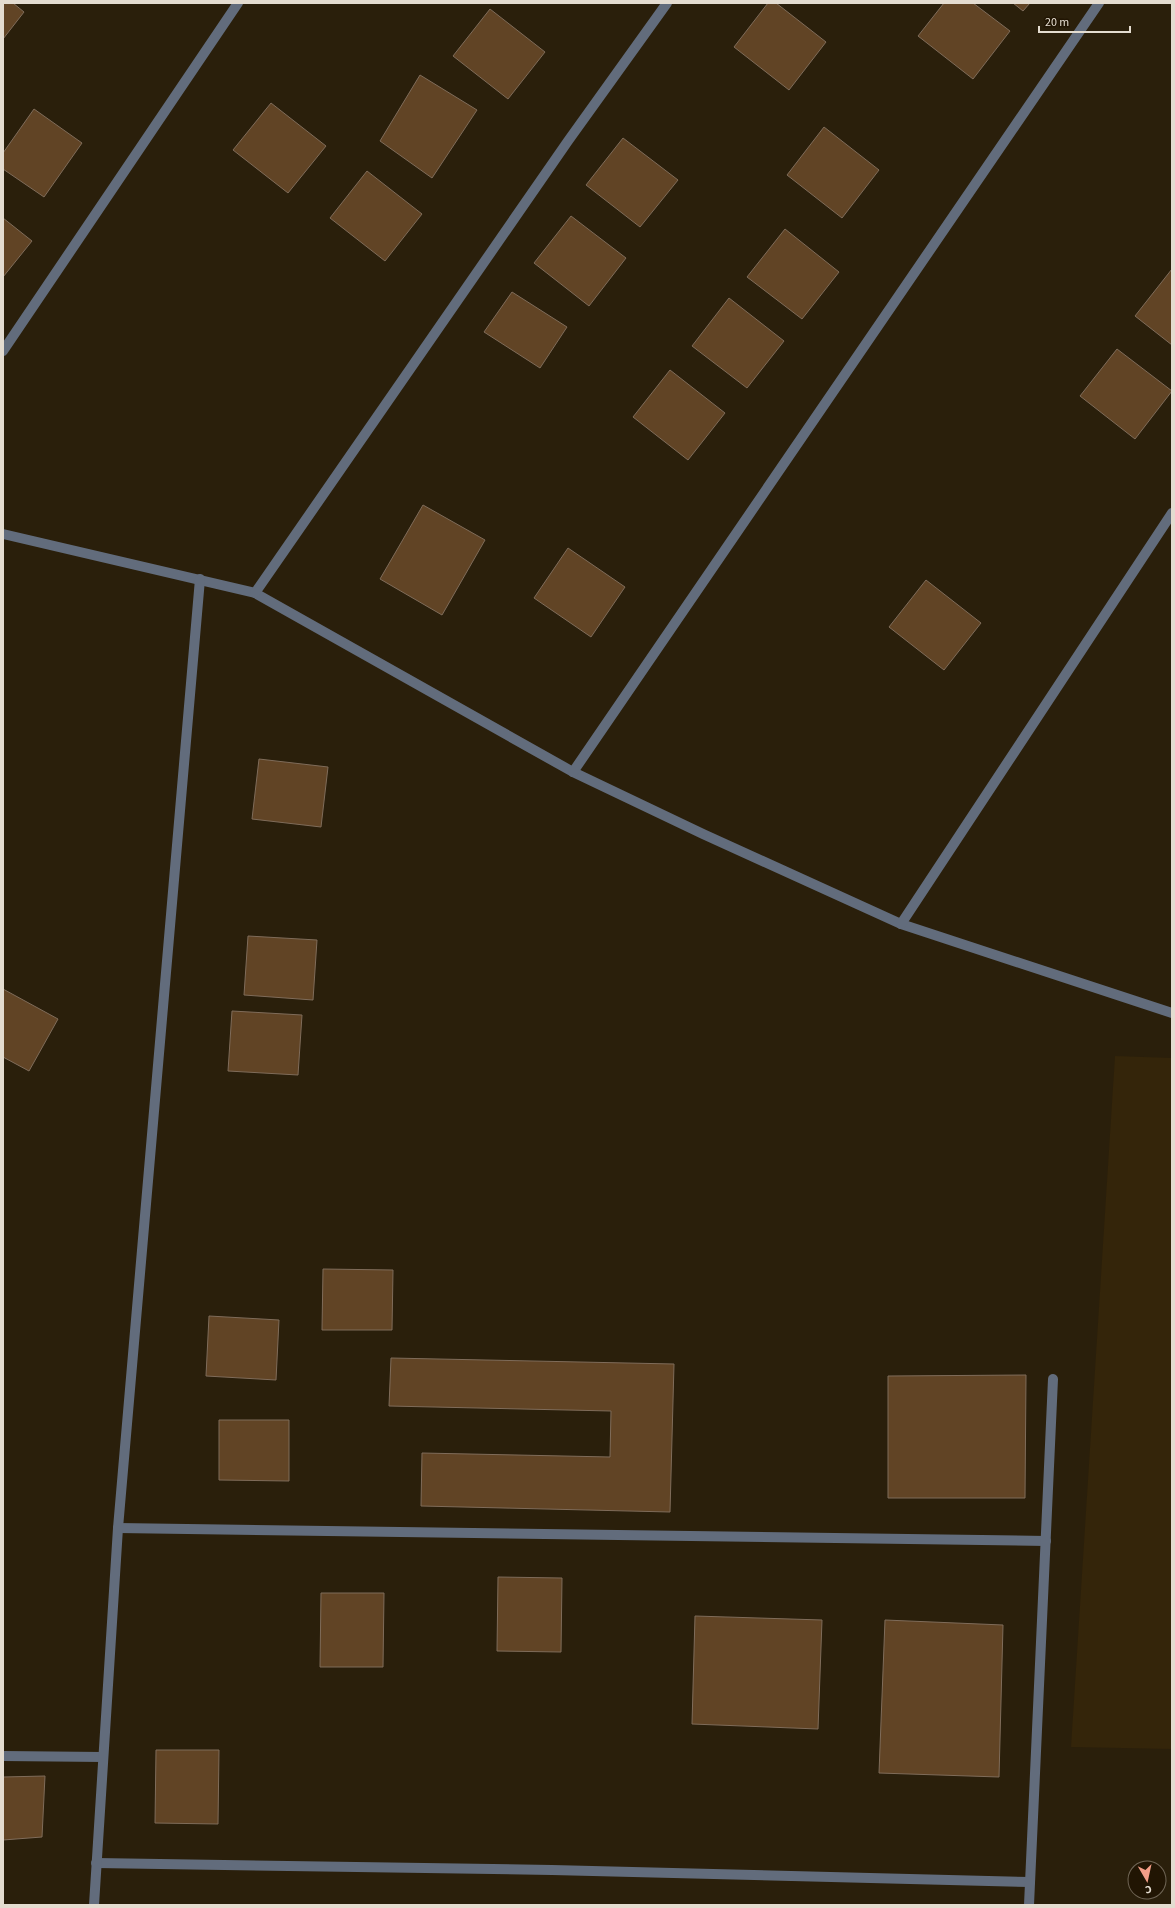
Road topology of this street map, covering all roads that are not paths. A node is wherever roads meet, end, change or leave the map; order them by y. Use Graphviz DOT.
graph roads {
  1 [pos="238,3"];
  2 [pos="667,3"];
  3 [pos="1099,3"];
  4 [pos="3,351"];
  5 [pos="1172,513"];
  6 [pos="3,534"];
  7 [pos="200,579"];
  8 [pos="255,593"];
  9 [pos="573,772"];
  10 [pos="901,924"];
  11 [pos="1172,1013"];
  12 [pos="1053,1379"];
  13 [pos="118,1528"];
  14 [pos="1046,1541"];
  15 [pos="3,1756"];
  16 [pos="103,1757"];
  17 [pos="96,1863"];
  18 [pos="1030,1882"];
  19 [pos="94,1905"];
  20 [pos="1029,1905"];
  1 -- 4 [label="street"];
  2 -- 8 [label="street"];
  3 -- 9 [label="street"];
  5 -- 10 [label="street"];
  6 -- 7 [label="street"];
  7 -- 8 [label="street"];
  7 -- 13 [label="street"];
  8 -- 9 [label="street"];
  9 -- 10 [label="street"];
  10 -- 11 [label="street"];
  12 -- 14 [label="street"];
  13 -- 14 [label="street"];
  13 -- 16 [label="street"];
  14 -- 18 [label="street"];
  15 -- 16 [label="street"];
  16 -- 17 [label="street"];
  17 -- 18 [label="street"];
  17 -- 19 [label="street"];
  18 -- 20 [label="street"];
}
